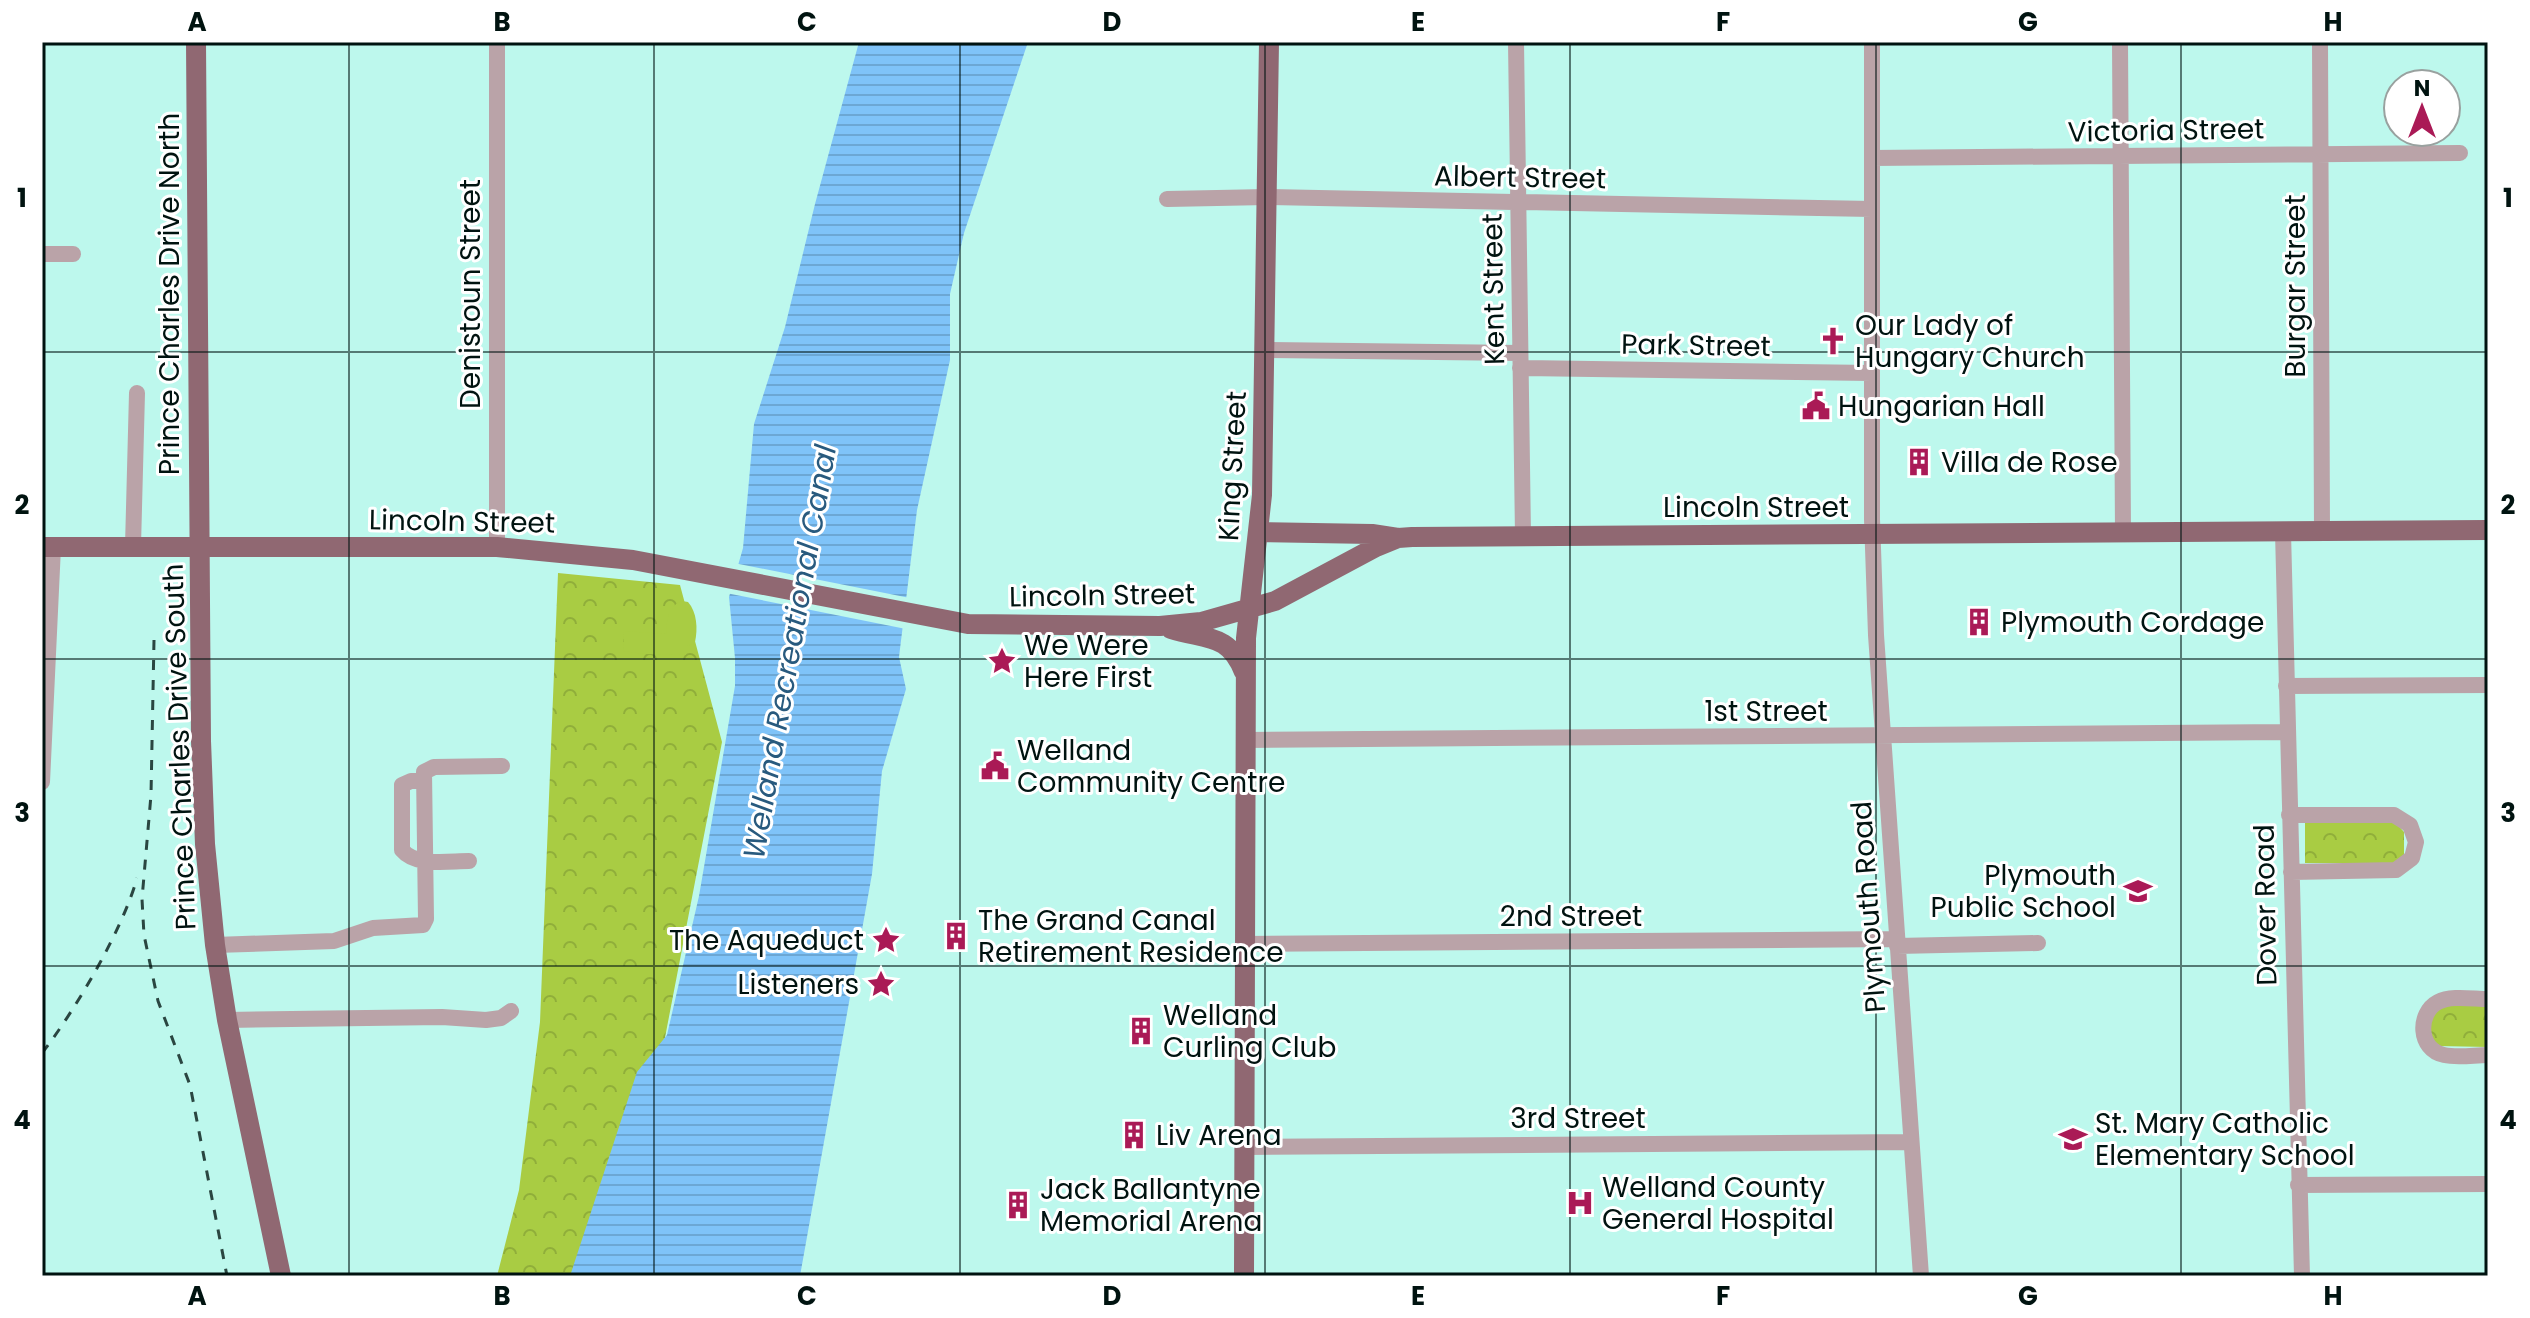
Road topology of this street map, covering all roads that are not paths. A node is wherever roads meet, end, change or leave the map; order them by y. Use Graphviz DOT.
graph roads {
  1 [pos="196,42"];
  2 [pos="497,42"];
  3 [pos="1269,42"];
  4 [pos="1516,42"];
  5 [pos="1872,42"];
  6 [pos="2120,42"];
  7 [pos="2320,42"];
  8 [pos="2460,153"];
  9 [pos="2320,154"];
  10 [pos="1872,158"];
  11 [pos="2120,158"];
  12 [pos="1267,197"];
  13 [pos="1167,199"];
  14 [pos="1518,203"];
  15 [pos="1872,209"];
  16 [pos="42,254"];
  17 [pos="73,254"];
  18 [pos="1265,350"];
  19 [pos="1520,360"];
  20 [pos="1872,373"];
  21 [pos="137,393"];
  22 [pos="2488,530"];
  23 [pos="2322,531"];
  24 [pos="1259,532"];
  25 [pos="2283,532"];
  26 [pos="2123,533"];
  27 [pos="1873,534"];
  28 [pos="1523,536"];
  29 [pos="1398,538"];
  30 [pos="133,546"];
  31 [pos="199,546"];
  32 [pos="48,547"];
  33 [pos="497,547"];
  34 [pos="1249,610"];
  35 [pos="1160,626"];
  36 [pos="1246,676"];
  37 [pos="2488,685"];
  38 [pos="2286,686"];
  39 [pos="2287,732"];
  40 [pos="1882,736"];
  41 [pos="1246,740"];
  42 [pos="502,766"];
  43 [pos="424,781"];
  44 [pos="42,782"];
  45 [pos="2289,815"];
  46 [pos="425,861"];
  47 [pos="469,861"];
  48 [pos="2291,872"];
  49 [pos="1896,942"];
  50 [pos="2038,943"];
  51 [pos="1246,944"];
  52 [pos="215,945"];
  53 [pos="2488,999"];
  54 [pos="511,1011"];
  55 [pos="227,1020"];
  56 [pos="2488,1055"];
  57 [pos="1911,1142"];
  58 [pos="1245,1147"];
  59 [pos="2488,1184"];
  60 [pos="2298,1185"];
  61 [pos="281,1276"];
  62 [pos="1244,1276"];
  63 [pos="1921,1276"];
  64 [pos="2302,1276"];
  1 -- 31 [label="main road, Prince Charles Drive North"];
  2 -- 33 [label="street, Denistoun Street"];
  3 -- 12 [label="main road, King Street"];
  4 -- 14 [label="street, Kent Street"];
  5 -- 10 [label="street, Plymouth Road"];
  6 -- 11 [label="street"];
  7 -- 9 [label="street, Burgar Street"];
  8 -- 9 [label="street, Victoria Street"];
  9 -- 11 [label="street, Victoria Street"];
  9 -- 23 [label="street, Burgar Street"];
  10 -- 11 [label="street, Victoria Street"];
  10 -- 15 [label="street, Plymouth Road"];
  11 -- 26 [label="street"];
  12 -- 13 [label="street, Albert Street"];
  12 -- 14 [label="street, Albert Street"];
  12 -- 18 [label="main road, King Street"];
  14 -- 15 [label="street, Albert Street"];
  14 -- 19 [label="street, Kent Street"];
  15 -- 20 [label="street, Plymouth Road"];
  16 -- 17 [label="street"];
  18 -- 19 [label="street, Park Street"];
  18 -- 24 [label="main road, King Street"];
  19 -- 20 [label="street, Park Street"];
  19 -- 28 [label="street, Kent Street"];
  20 -- 27 [label="street, Plymouth Road"];
  21 -- 30 [label="street"];
  22 -- 23 [label="main road, Lincoln Street"];
  23 -- 25 [label="main road, Lincoln Street"];
  24 -- 29 [label="main road"];
  24 -- 34 [label="main road, King Street"];
  25 -- 26 [label="main road, Lincoln Street"];
  25 -- 38 [label="street, Dover Road"];
  26 -- 27 [label="main road, Lincoln Street"];
  27 -- 28 [label="main road, Lincoln Street"];
  27 -- 40 [label="street, Plymouth Road"];
  28 -- 29 [label="main road, Lincoln Street"];
  29 -- 34 [label="main road, Lincoln Street"];
  30 -- 31 [label="main road, Lincoln Street"];
  30 -- 32 [label="main road, Lincoln Street"];
  31 -- 33 [label="main road, Lincoln Street"];
  31 -- 52 [label="main road, Prince Charles Drive South"];
  32 -- 44 [label="street"];
  33 -- 35 [label="main road, Lincoln Street"];
  34 -- 35 [label="main road, Lincoln Street"];
  34 -- 36 [label="main road, King Street"];
  35 -- 36 [label="main road"];
  36 -- 41 [label="main road, King Street"];
  37 -- 38 [label="street"];
  38 -- 39 [label="street, Dover Road"];
  39 -- 40 [label="street, 1st Street"];
  39 -- 45 [label="street, Dover Road"];
  40 -- 41 [label="street, 1st Street"];
  40 -- 49 [label="street, Plymouth Road"];
  41 -- 51 [label="main road, King Street"];
  42 -- 43 [label="street"];
  43 -- 46 [label="street"];
  43 -- 46 [label="street"];
  45 -- 48 [label="street, Dover Road"];
  45 -- 48 [label="street"];
  46 -- 47 [label="street"];
  46 -- 52 [label="street"];
  48 -- 60 [label="street, Dover Road"];
  49 -- 50 [label="street, 2nd Street"];
  49 -- 51 [label="street, 2nd Street"];
  49 -- 57 [label="street, Plymouth Road"];
  51 -- 58 [label="main road, King Street"];
  52 -- 55 [label="main road, Prince Charles Drive South"];
  53 -- 56 [label="street"];
  54 -- 55 [label="street"];
  55 -- 61 [label="main road, Prince Charles Drive South"];
  57 -- 58 [label="street, 3rd Street"];
  57 -- 63 [label="street, Plymouth Road"];
  58 -- 62 [label="main road, King Street"];
  59 -- 60 [label="street"];
  60 -- 64 [label="street, Dover Road"];
}
